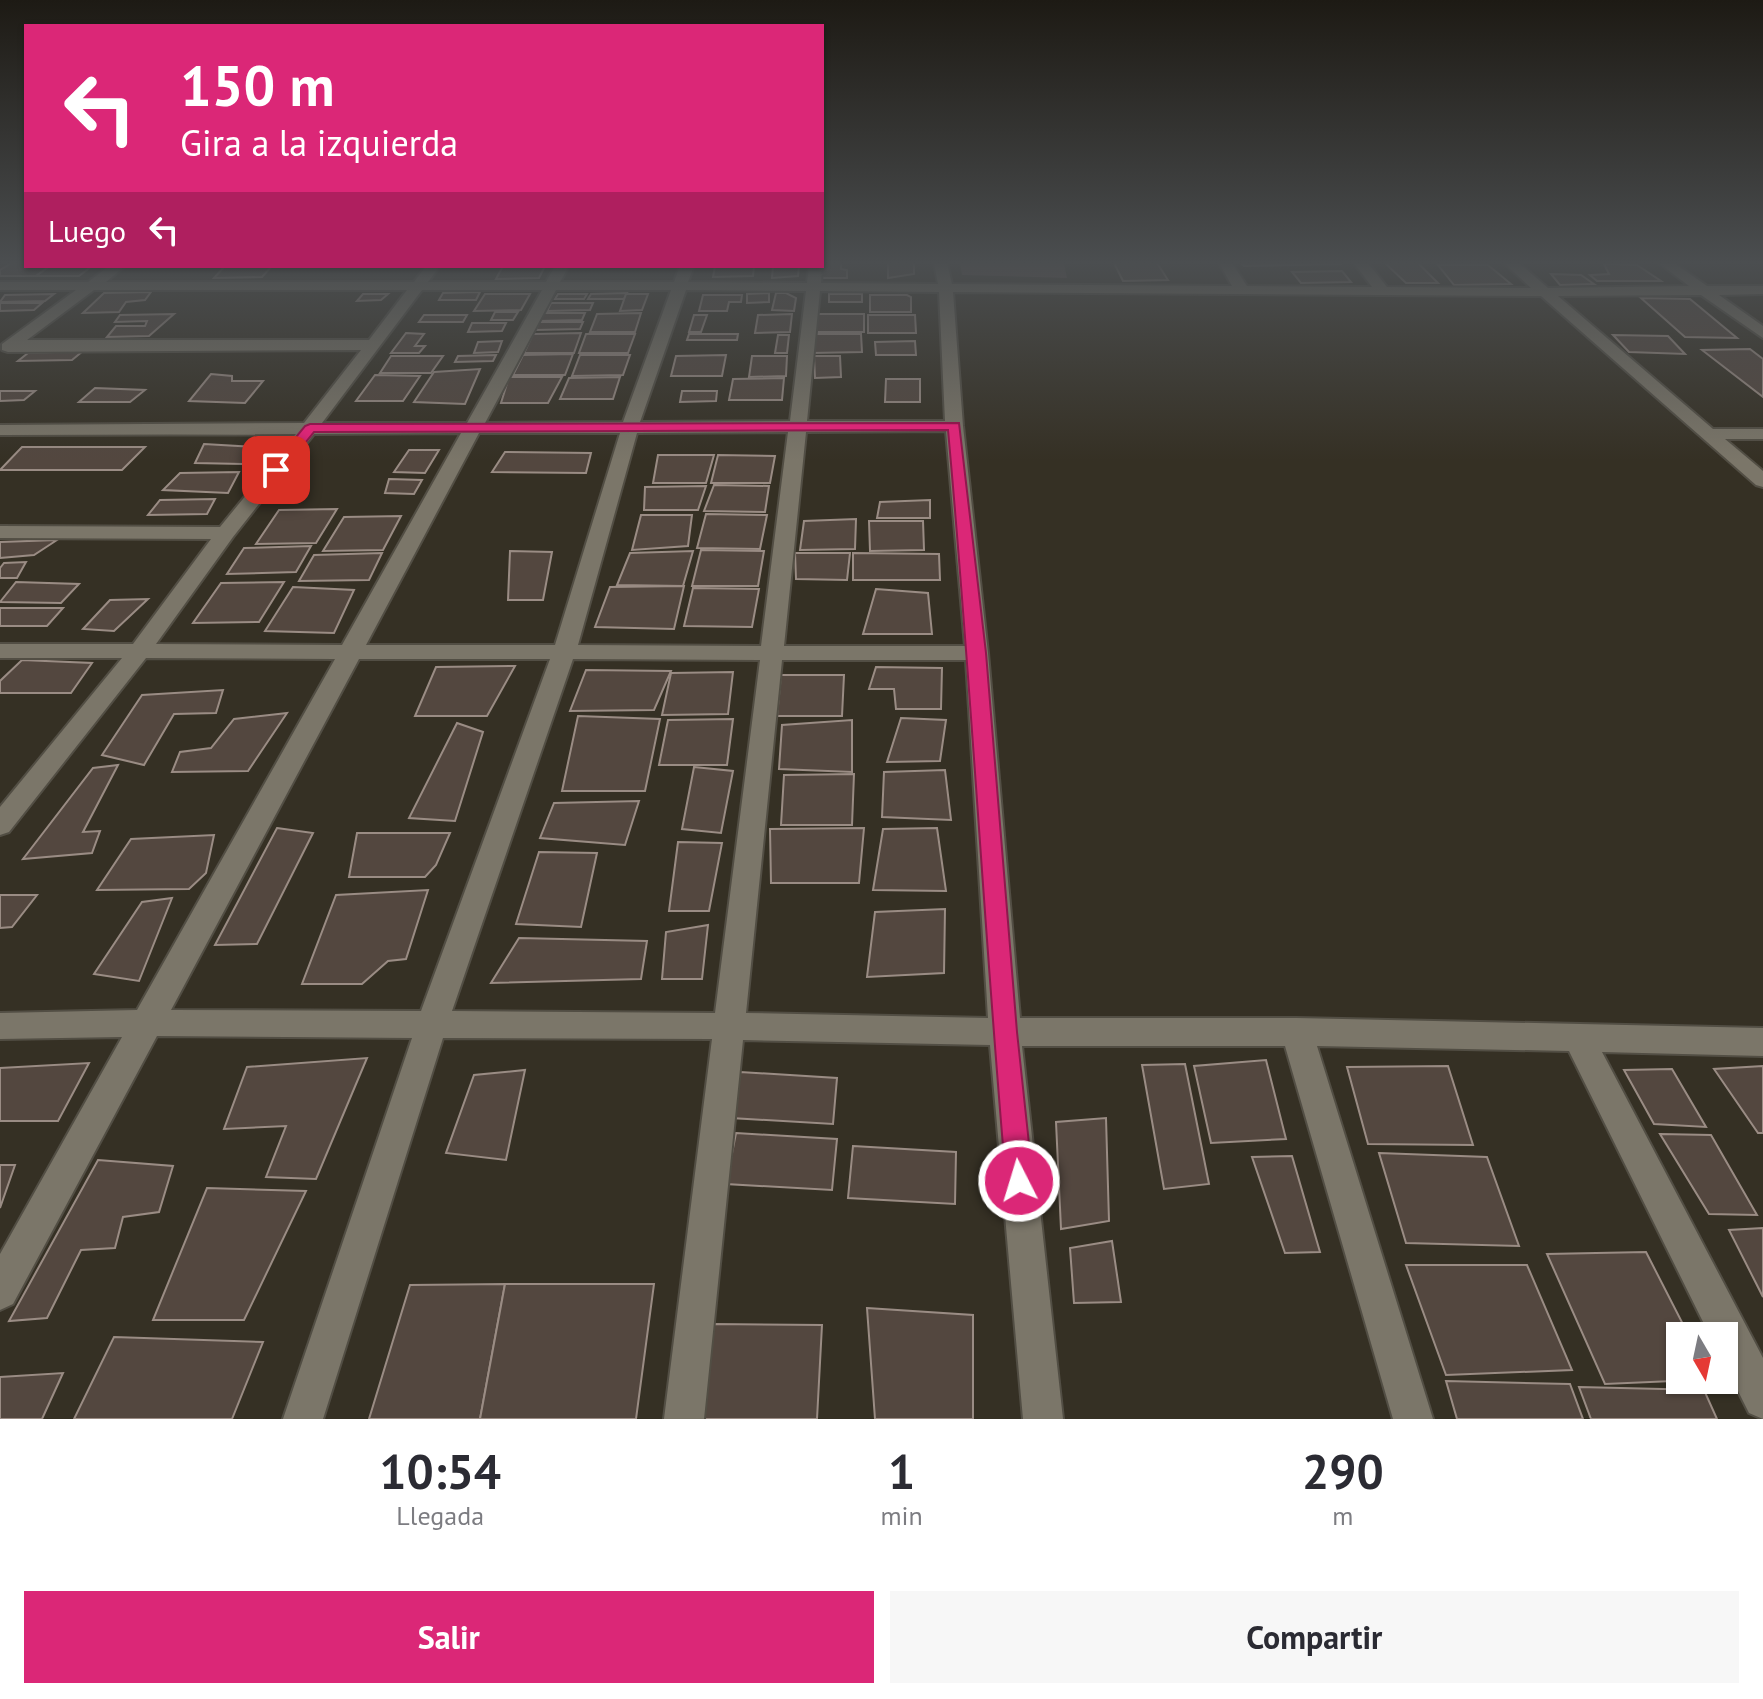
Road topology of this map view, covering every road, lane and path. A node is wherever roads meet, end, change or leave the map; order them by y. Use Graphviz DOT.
graph roads {
  1 [pos="34,329"];
  2 [pos="385,329"];
  3 [pos="528,329"];
  4 [pos="665,329"];
  5 [pos="809,329"];
  6 [pos="948,329"];
  7 [pos="1588,329"];
  8 [pos="373,345"];
  9 [pos="6,350"];
  10 [pos="797,426"];
  11 [pos="954,426"];
  12 [pos="630,427"];
  13 [pos="310,428"];
  14 [pos="474,428"];
  15 [pos="0,430"];
  16 [pos="1709,434"];
  17 [pos="1763,434"];
  18 [pos="1763,481"];
  19 [pos="0,532"];
  20 [pos="226,533"];
  21 [pos="0,651"];
  22 [pos="140,651"];
  23 [pos="351,652"];
  24 [pos="564,653"];
  25 [pos="774,653"];
  26 [pos="977,653"];
  27 [pos="5,811"];
  28 [pos="148,1023"];
  29 [pos="0,1026"];
  30 [pos="727,1026"];
  31 [pos="431,1027"];
  32 [pos="1005,1032"];
  33 [pos="1297,1032"];
  34 [pos="1579,1040"];
  35 [pos="1763,1042"];
  36 [pos="0,1291"];
  37 [pos="1763,1399"];
  38 [pos="303,1419"];
  39 [pos="684,1419"];
  40 [pos="1043,1419"];
  41 [pos="1413,1419"];
  1 -- 9 [label="street"];
  2 -- 8 [label="street"];
  3 -- 14 [label="street"];
  4 -- 12 [label="street"];
  5 -- 10 [label="street"];
  6 -- 11 [label="street"];
  7 -- 16 [label="street"];
  8 -- 9 [label="street"];
  8 -- 13 [label="street"];
  10 -- 11 [label="street"];
  10 -- 12 [label="street"];
  10 -- 25 [label="street"];
  11 -- 26 [label="street"];
  12 -- 14 [label="street"];
  12 -- 24 [label="street"];
  13 -- 14 [label="street"];
  13 -- 15 [label="street"];
  13 -- 20 [label="street"];
  14 -- 23 [label="street"];
  16 -- 17 [label="street"];
  16 -- 18 [label="street"];
  19 -- 20 [label="street"];
  20 -- 22 [label="street"];
  21 -- 22 [label="street"];
  22 -- 23 [label="street"];
  22 -- 27 [label="street"];
  23 -- 24 [label="street"];
  23 -- 28 [label="street"];
  24 -- 25 [label="street"];
  24 -- 31 [label="street"];
  25 -- 26 [label="street"];
  25 -- 30 [label="street"];
  26 -- 32 [label="street"];
  28 -- 29 [label="street"];
  28 -- 31 [label="street"];
  28 -- 36 [label="street"];
  30 -- 31 [label="street"];
  30 -- 32 [label="street"];
  30 -- 39 [label="street"];
  31 -- 38 [label="street"];
  32 -- 33 [label="street"];
  32 -- 40 [label="street"];
  33 -- 34 [label="street"];
  33 -- 41 [label="street"];
  34 -- 35 [label="street"];
  34 -- 37 [label="street"];
}
